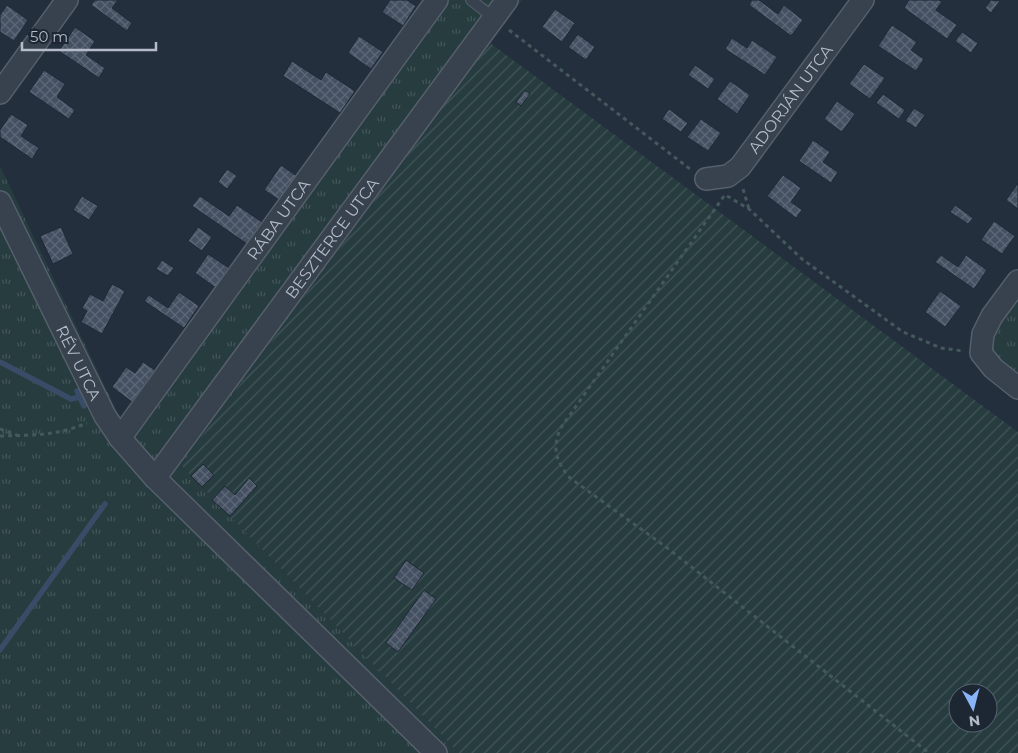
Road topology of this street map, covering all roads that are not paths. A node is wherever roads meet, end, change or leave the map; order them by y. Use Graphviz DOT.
graph roads {
  1 [pos="67,0"];
  2 [pos="437,0"];
  3 [pos="472,0"];
  4 [pos="508,0"];
  5 [pos="863,0"];
  6 [pos="494,18"];
  7 [pos="0,93"];
  8 [pos="706,179"];
  9 [pos="0,202"];
  10 [pos="1018,281"];
  11 [pos="1018,388"];
  12 [pos="120,438"];
  13 [pos="154,478"];
  14 [pos="436,753"];
  1 -- 7 [label="street"];
  2 -- 12 [label="street, RÁBA UTCA"];
  3 -- 6 [label="lane"];
  4 -- 6 [label="street, BESZTERCE UTCA"];
  5 -- 8 [label="street, ADORJÁN UTCA"];
  6 -- 13 [label="street, BESZTERCE UTCA"];
  9 -- 12 [label="street, RÉV UTCA"];
  10 -- 11 [label="street"];
  12 -- 13 [label="street, RÉV UTCA"];
  13 -- 14 [label="street, RÉV UTCA"];
}
